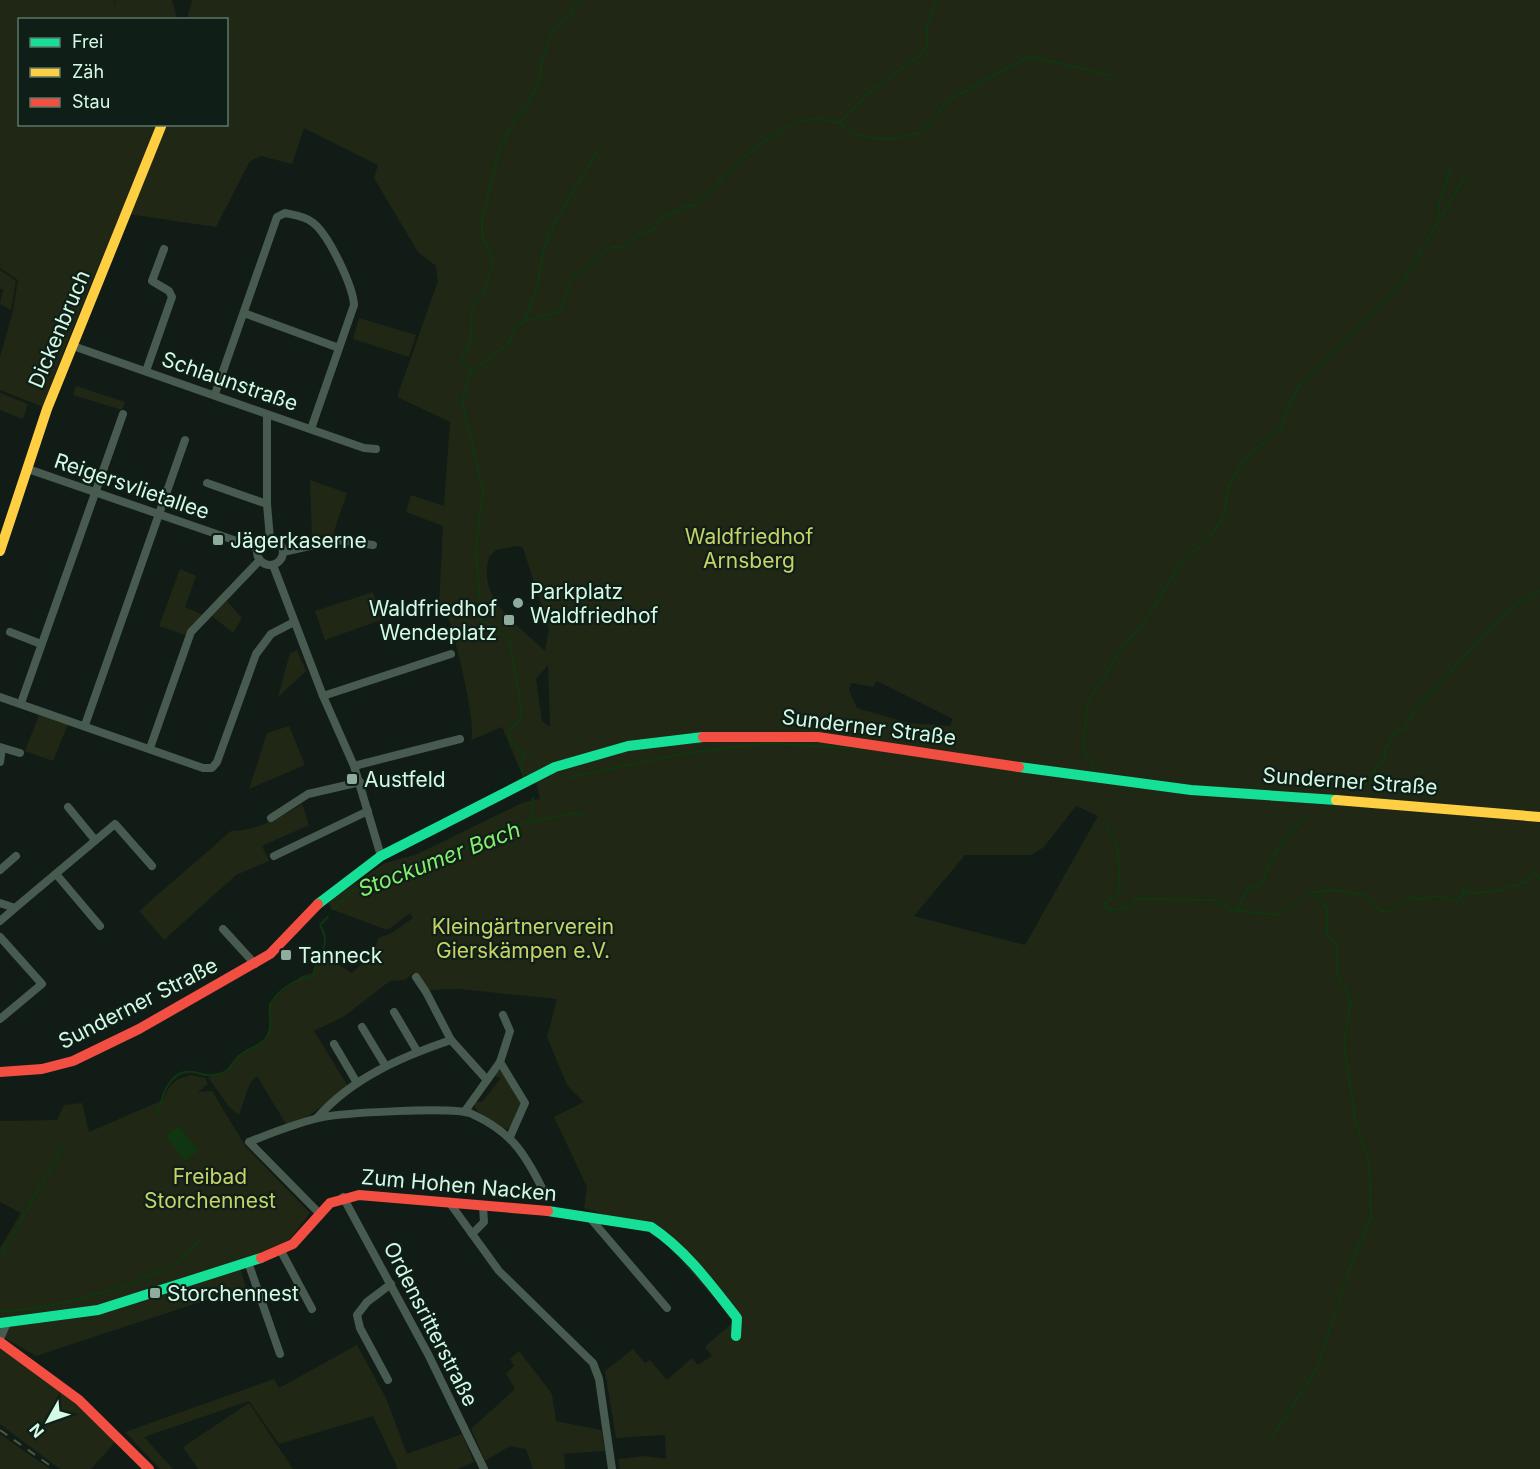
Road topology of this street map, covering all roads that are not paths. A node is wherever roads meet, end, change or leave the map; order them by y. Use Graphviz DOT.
graph roads {
  1 [pos="161,126"];
  2 [pos="164,249"];
  3 [pos="244,314"];
  4 [pos="73,346"];
  5 [pos="339,348"];
  6 [pos="146,371"];
  7 [pos="215,394"];
  8 [pos="123,414"];
  9 [pos="267,415"];
  10 [pos="311,429"];
  11 [pos="185,440"];
  12 [pos="376,449"];
  13 [pos="28,469"];
  14 [pos="207,483"];
  15 [pos="95,491"];
  16 [pos="267,504"];
  17 [pos="159,513"];
  18 [pos="270,539"];
  19 [pos="373,545"];
  20 [pos="257,548"];
  21 [pos="0,551"];
  22 [pos="283,552"];
  23 [pos="259,561"];
  24 [pos="273,565"];
  25 [pos="294,622"];
  26 [pos="10,632"];
  27 [pos="41,644"];
  28 [pos="451,654"];
  29 [pos="323,696"];
  30 [pos="0,697"];
  31 [pos="21,703"];
  32 [pos="85,725"];
  33 [pos="460,740"];
  34 [pos="1,748"];
  35 [pos="150,748"];
  36 [pos="20,753"];
  37 [pos="0,762"];
  38 [pos="354,765"];
  39 [pos="360,782"];
  40 [pos="68,807"];
  41 [pos="368,811"];
  42 [pos="1540,817"];
  43 [pos="272,818"];
  44 [pos="95,840"];
  45 [pos="16,856"];
  46 [pos="274,856"];
  47 [pos="381,856"];
  48 [pos="152,866"];
  49 [pos="0,870"];
  50 [pos="56,874"];
  51 [pos="0,903"];
  52 [pos="15,908"];
  53 [pos="0,921"];
  54 [pos="99,926"];
  55 [pos="223,929"];
  56 [pos="0,937"];
  57 [pos="255,964"];
  58 [pos="416,977"];
  59 [pos="394,1012"];
  60 [pos="503,1015"];
  61 [pos="0,1019"];
  62 [pos="362,1027"];
  63 [pos="451,1040"];
  64 [pos="334,1044"];
  65 [pos="417,1051"];
  66 [pos="500,1062"];
  67 [pos="385,1065"];
  68 [pos="0,1072"];
  69 [pos="487,1080"];
  70 [pos="357,1083"];
  71 [pos="465,1111"];
  72 [pos="317,1118"];
  73 [pos="510,1137"];
  74 [pos="542,1188"];
  75 [pos="343,1197"];
  76 [pos="449,1202"];
  77 [pos="483,1207"];
  78 [pos="318,1212"];
  79 [pos="589,1217"];
  80 [pos="472,1234"];
  81 [pos="281,1251"];
  82 [pos="248,1262"];
  83 [pos="391,1284"];
  84 [pos="667,1308"];
  85 [pos="312,1309"];
  86 [pos="3,1323"];
  87 [pos="736,1336"];
  88 [pos="0,1341"];
  89 [pos="280,1354"];
  90 [pos="388,1380"];
  91 [pos="148,1469"];
  92 [pos="484,1469"];
  93 [pos="612,1469"];
  1 -- 4 [label="main road, Dickenbruch"];
  2 -- 6 [label="street"];
  3 -- 5 [label="street"];
  3 -- 5 [label="street"];
  3 -- 7 [label="street"];
  4 -- 6 [label="street, Schlaunstraße"];
  4 -- 13 [label="main road, Dickenbruch"];
  5 -- 10 [label="street"];
  6 -- 7 [label="street, Schlaunstraße"];
  7 -- 9 [label="street, Schlaunstraße"];
  8 -- 15 [label="street"];
  9 -- 10 [label="street, Schlaunstraße"];
  9 -- 16 [label="street"];
  10 -- 12 [label="street, Schlaunstraße"];
  11 -- 17 [label="street"];
  13 -- 15 [label="street, Reigersvlietallee"];
  13 -- 21 [label="main road, Dickenbruch"];
  14 -- 16 [label="street"];
  15 -- 17 [label="street, Reigersvlietallee"];
  15 -- 27 [label="street"];
  16 -- 18 [label="street"];
  17 -- 20 [label="street, Reigersvlietallee"];
  17 -- 32 [label="street"];
  18 -- 20 [label="street"];
  18 -- 22 [label="street"];
  19 -- 22 [label="street"];
  20 -- 23 [label="street"];
  22 -- 24 [label="street"];
  23 -- 24 [label="street"];
  23 -- 35 [label="street"];
  24 -- 25 [label="street"];
  25 -- 29 [label="street"];
  25 -- 35 [label="street"];
  26 -- 27 [label="street"];
  27 -- 31 [label="street"];
  28 -- 29 [label="street"];
  29 -- 38 [label="street"];
  30 -- 31 [label="street"];
  31 -- 32 [label="street"];
  32 -- 35 [label="street"];
  33 -- 38 [label="street"];
  34 -- 36 [label="street"];
  34 -- 37 [label="street"];
  38 -- 39 [label="street"];
  39 -- 41 [label="street"];
  39 -- 43 [label="street"];
  40 -- 44 [label="street"];
  41 -- 46 [label="street"];
  41 -- 47 [label="street"];
  42 -- 47 [label="main road, Sunderner Straße"];
  44 -- 48 [label="street"];
  44 -- 50 [label="street"];
  45 -- 49 [label="street"];
  47 -- 57 [label="main road, Sunderner Straße"];
  50 -- 52 [label="street"];
  50 -- 54 [label="street"];
  51 -- 52 [label="street"];
  52 -- 53 [label="street"];
  55 -- 57 [label="street, Sunderner Straße"];
  56 -- 61 [label="street"];
  57 -- 68 [label="main road, Sunderner Straße"];
  58 -- 63 [label="street"];
  59 -- 65 [label="street"];
  60 -- 66 [label="street"];
  62 -- 67 [label="street"];
  63 -- 65 [label="street"];
  63 -- 69 [label="street"];
  64 -- 70 [label="street"];
  65 -- 67 [label="street"];
  66 -- 69 [label="street"];
  66 -- 73 [label="street"];
  67 -- 70 [label="street"];
  69 -- 71 [label="street"];
  70 -- 72 [label="street"];
  71 -- 72 [label="street"];
  71 -- 73 [label="street"];
  72 -- 78 [label="street"];
  73 -- 74 [label="street"];
  75 -- 76 [label="main road, Zum Hohen Nacken"];
  75 -- 78 [label="main road, Zum Hohen Nacken"];
  75 -- 83 [label="street, Ordensritterstraße"];
  76 -- 77 [label="main road, Zum Hohen Nacken"];
  76 -- 80 [label="street"];
  77 -- 79 [label="main road, Zum Hohen Nacken"];
  77 -- 80 [label="street"];
  78 -- 81 [label="main road, Zum Hohen Nacken"];
  79 -- 84 [label="street"];
  79 -- 87 [label="main road, Zum Hohen Nacken"];
  80 -- 93 [label="street"];
  81 -- 82 [label="main road, Zum Hohen Nacken"];
  81 -- 85 [label="street"];
  82 -- 86 [label="main road, Zum Hohen Nacken"];
  82 -- 89 [label="street"];
  83 -- 90 [label="street"];
  83 -- 92 [label="street, Ordensritterstraße"];
  86 -- 88 [label="street, Zum Hohen Nacken"];
  88 -- 91 [label="main road"];
}
